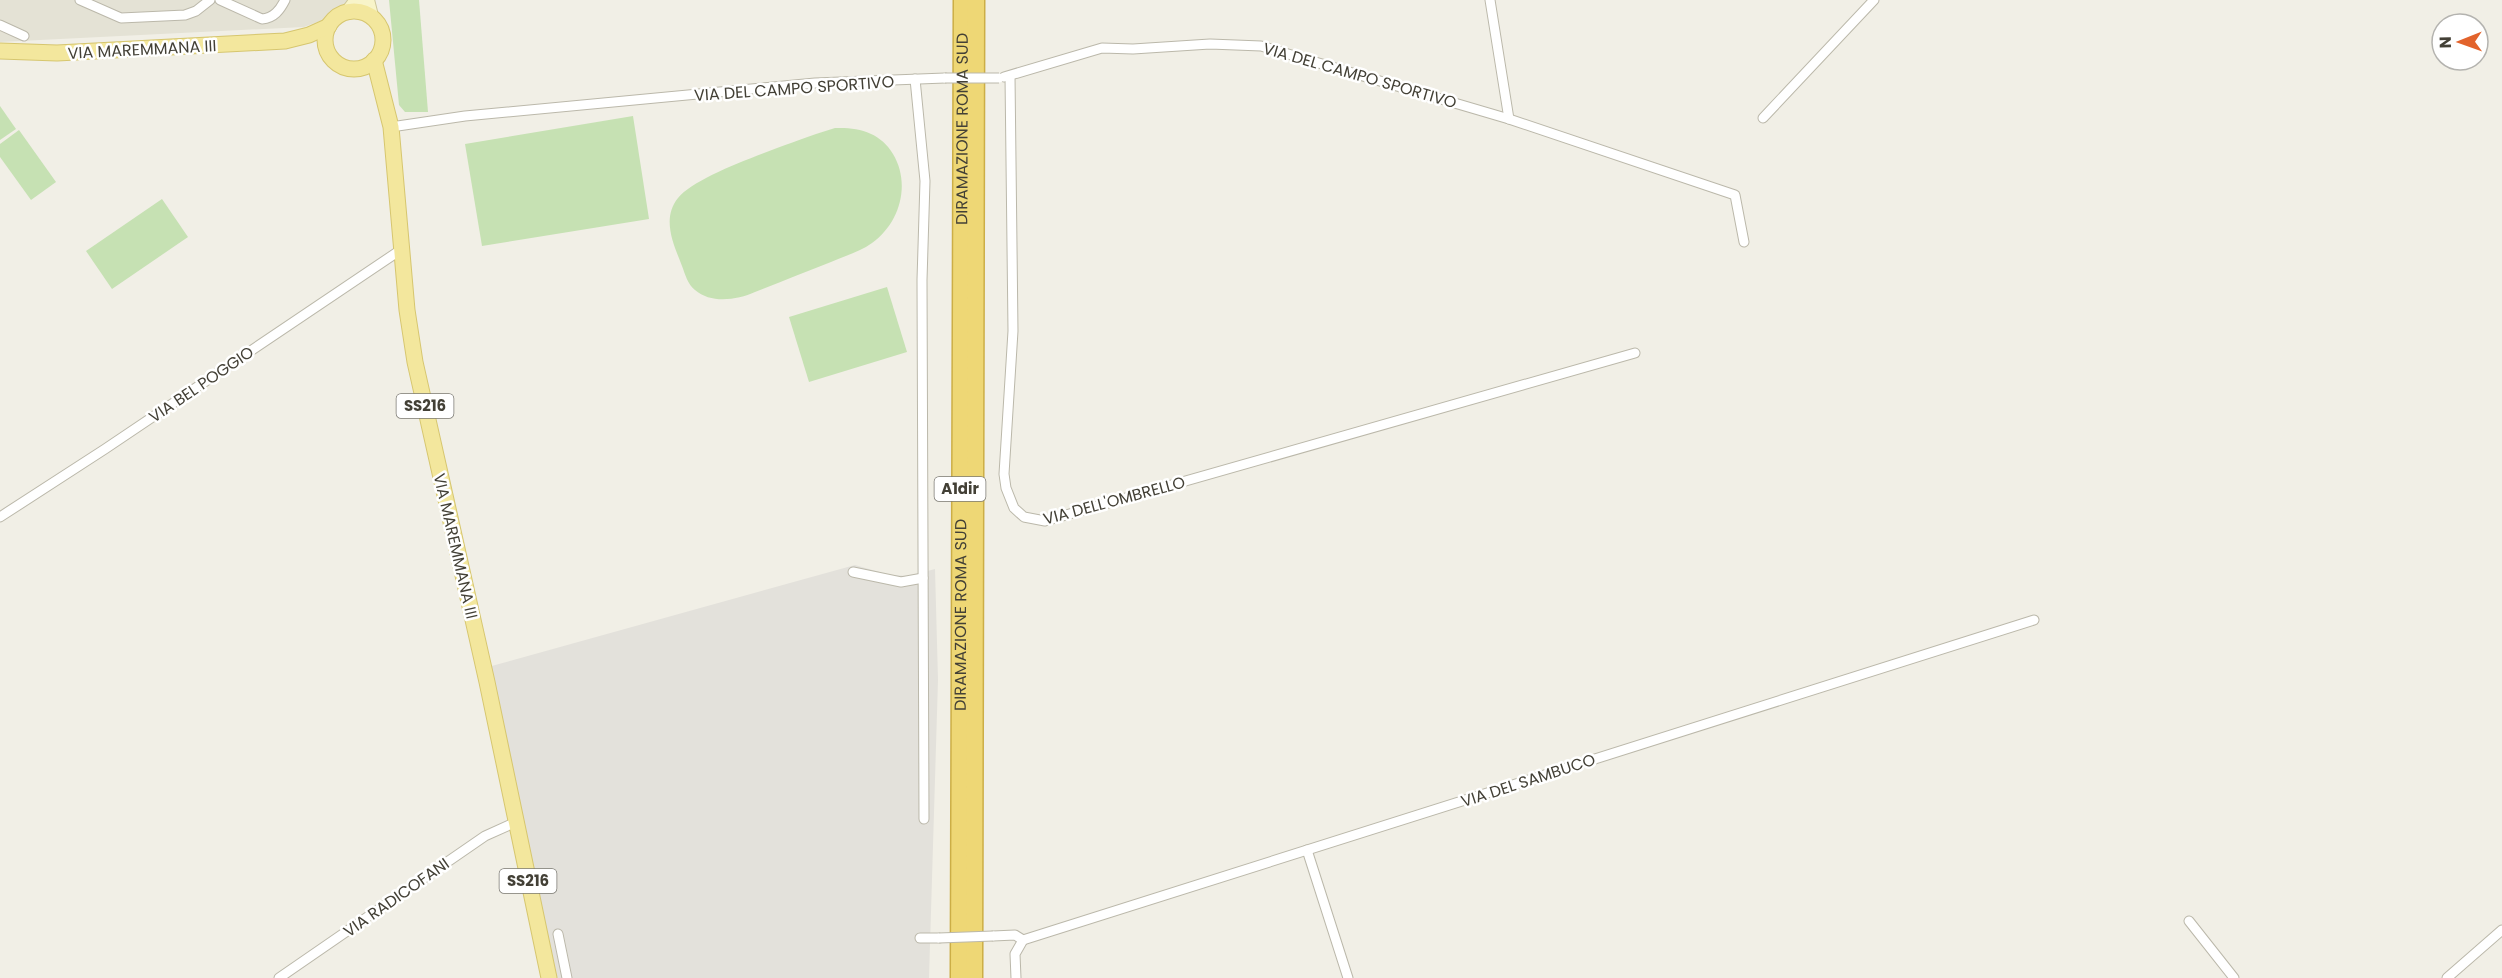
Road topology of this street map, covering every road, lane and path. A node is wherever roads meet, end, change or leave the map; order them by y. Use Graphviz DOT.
graph roads {
  1 [pos="80,0"];
  2 [pos="210,0"];
  3 [pos="220,0"];
  4 [pos="285,0"];
  5 [pos="367,0"];
  6 [pos="962,0"];
  7 [pos="976,0"];
  8 [pos="1490,0"];
  9 [pos="1874,0"];
  10 [pos="95,3"];
  11 [pos="352,6"];
  12 [pos="370,16"];
  13 [pos="0,25"];
  14 [pos="329,26"];
  15 [pos="24,36"];
  16 [pos="285,42"];
  17 [pos="0,51"];
  18 [pos="329,54"];
  19 [pos="374,60"];
  20 [pos="353,68"];
  21 [pos="1010,76"];
  22 [pos="915,79"];
  23 [pos="388,111"];
  24 [pos="1763,118"];
  25 [pos="1509,119"];
  26 [pos="391,127"];
  27 [pos="1744,242"];
  28 [pos="402,249"];
  29 [pos="1635,353"];
  30 [pos="0,504"];
  31 [pos="3,515"];
  32 [pos="854,572"];
  33 [pos="923,579"];
  34 [pos="2034,620"];
  35 [pos="924,819"];
  36 [pos="516,822"];
  37 [pos="1307,850"];
  38 [pos="2189,921"];
  39 [pos="2502,930"];
  40 [pos="558,934"];
  41 [pos="920,938"];
  42 [pos="1023,940"];
  43 [pos="279,978"];
  44 [pos="549,978"];
  45 [pos="567,978"];
  46 [pos="959,978"];
  47 [pos="974,978"];
  48 [pos="1016,978"];
  49 [pos="1348,978"];
  50 [pos="2234,978"];
  51 [pos="2447,978"];
  1 -- 10 [label="street"];
  2 -- 10 [label="street"];
  3 -- 4 [label="street"];
  5 -- 12 [label="street"];
  6 -- 46 [label="highway, DIRAMAZIONE ROMA SUD / A1dir"];
  7 -- 47 [label="highway, DIRAMAZIONE ROMA SUD / A1dir"];
  8 -- 25 [label="street"];
  9 -- 24 [label="street"];
  11 -- 12 [label="main road, VIA MAREMMANA III / SS216"];
  11 -- 14 [label="main road, VIA MAREMMANA III / SS216"];
  12 -- 19 [label="main road"];
  13 -- 15 [label="street"];
  14 -- 16 [label="main road, VIA MAREMMANA III / SS216"];
  14 -- 18 [label="main road"];
  16 -- 17 [label="main road, VIA MAREMMANA III / SS216"];
  16 -- 18 [label="main road, VIA MAREMMANA III / SS216"];
  18 -- 20 [label="main road, VIA MAREMMANA III / SS216"];
  19 -- 20 [label="main road"];
  19 -- 23 [label="main road, VIA MAREMMANA III / SS216"];
  20 -- 23 [label="main road, VIA MAREMMANA III / SS216"];
  21 -- 22 [label="street, VIA DEL CAMPO SPORTIVO, bridge"];
  21 -- 25 [label="street, VIA DEL CAMPO SPORTIVO"];
  21 -- 29 [label="street, VIA DELL'OMBRELLO"];
  22 -- 26 [label="street, VIA DEL CAMPO SPORTIVO"];
  22 -- 33 [label="street"];
  23 -- 26 [label="main road, VIA MAREMMANA III / SS216"];
  25 -- 27 [label="street, VIA DEL CAMPO SPORTIVO"];
  26 -- 28 [label="main road, VIA MAREMMANA III / SS216"];
  28 -- 31 [label="street, VIA BEL POGGIO"];
  28 -- 36 [label="main road, VIA MAREMMANA III / SS216"];
  30 -- 31 [label="street"];
  32 -- 33 [label="street"];
  33 -- 35 [label="street"];
  34 -- 37 [label="street, VIA DEL SAMBUCO"];
  36 -- 43 [label="street, VIA RADICOFANI"];
  36 -- 44 [label="main road, VIA MAREMMANA III / SS216"];
  37 -- 42 [label="street, VIA DEL SAMBUCO"];
  37 -- 49 [label="street"];
  38 -- 50 [label="street"];
  39 -- 51 [label="street"];
  40 -- 45 [label="street"];
  41 -- 42 [label="street, bridge"];
  42 -- 48 [label="street"];
}
